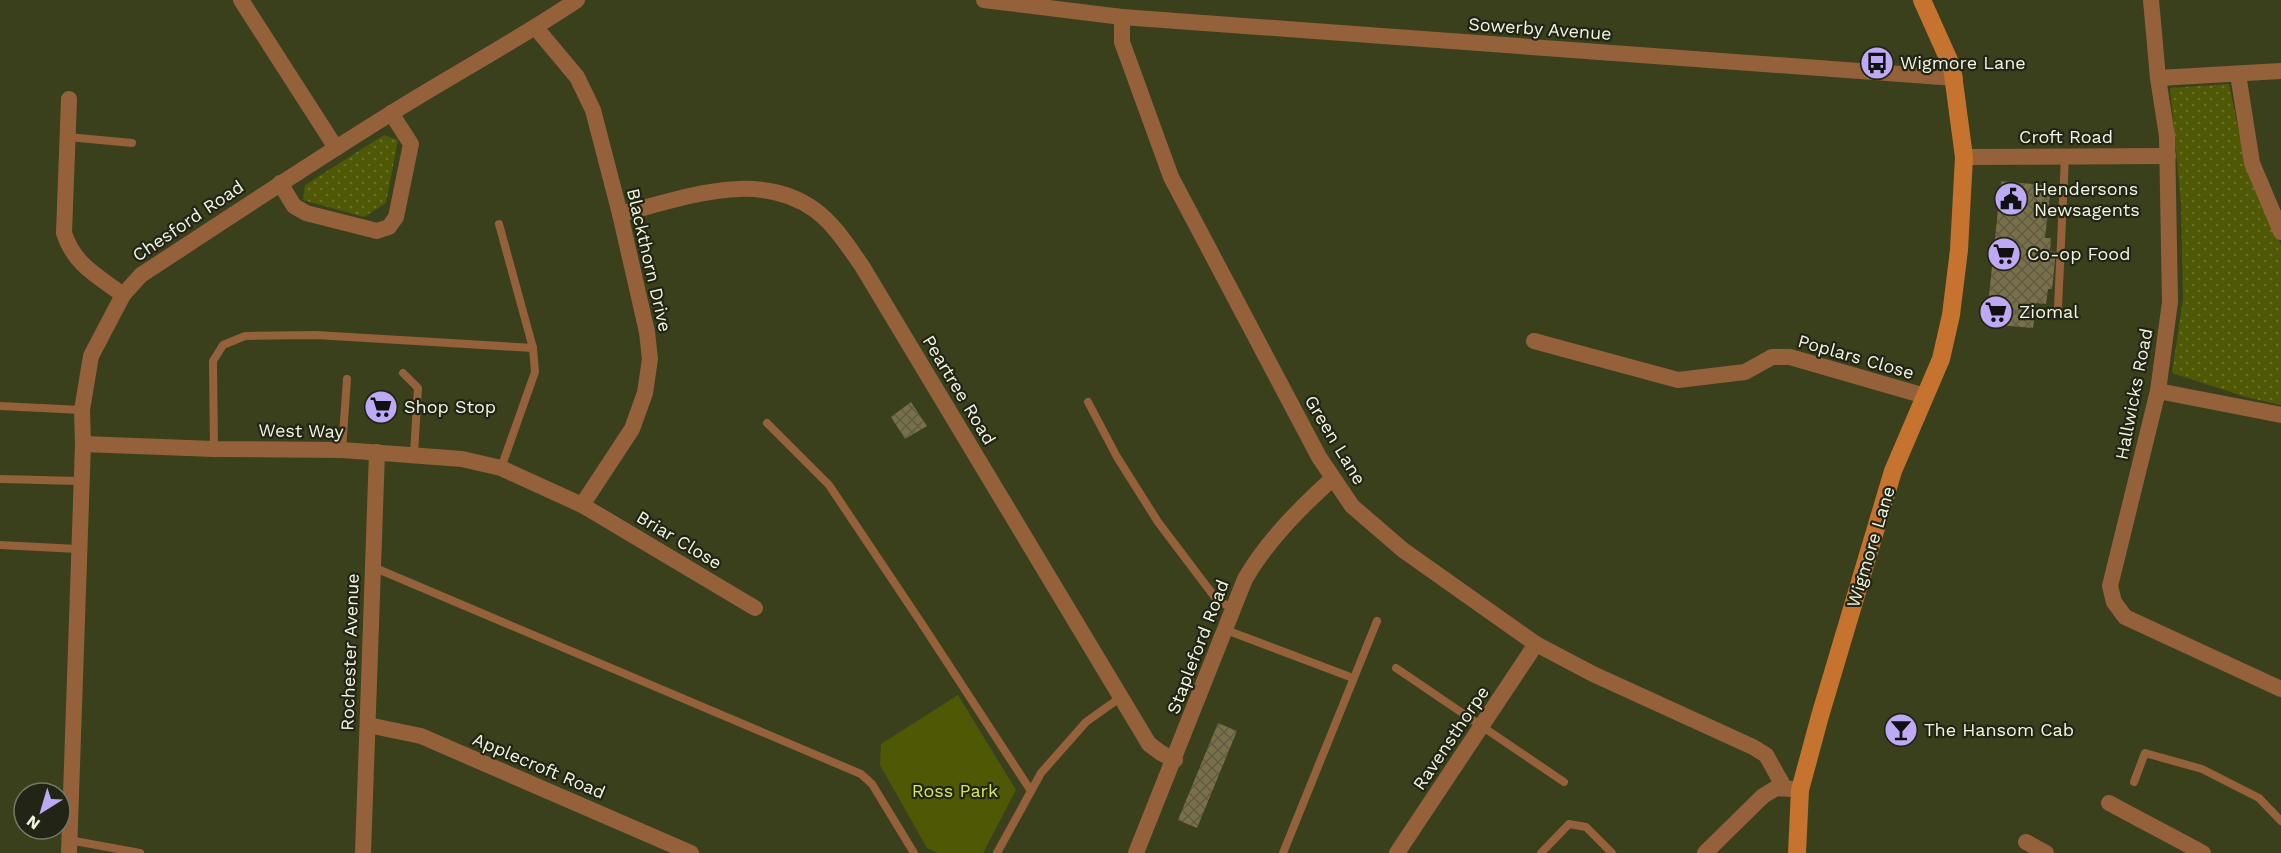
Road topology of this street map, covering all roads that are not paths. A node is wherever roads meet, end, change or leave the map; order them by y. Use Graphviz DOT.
graph roads {
  1 [pos="241,0"];
  2 [pos="577,0"];
  3 [pos="984,0"];
  4 [pos="1922,0"];
  5 [pos="2151,0"];
  6 [pos="1045,4"];
  7 [pos="1122,16"];
  8 [pos="536,28"];
  9 [pos="2281,71"];
  10 [pos="2238,74"];
  11 [pos="1955,78"];
  12 [pos="2158,78"];
  13 [pos="69,99"];
  14 [pos="391,113"];
  15 [pos="68,137"];
  16 [pos="132,143"];
  17 [pos="336,148"];
  18 [pos="2168,156"];
  19 [pos="1964,157"];
  20 [pos="2065,157"];
  21 [pos="280,183"];
  22 [pos="620,214"];
  23 [pos="500,224"];
  24 [pos="2281,232"];
  25 [pos="123,295"];
  26 [pos="2058,307"];
  27 [pos="1534,341"];
  28 [pos="533,348"];
  29 [pos="403,373"];
  30 [pos="348,379"];
  31 [pos="2158,391"];
  32 [pos="1925,396"];
  33 [pos="1088,402"];
  34 [pos="0,406"];
  35 [pos="82,410"];
  36 [pos="2281,415"];
  37 [pos="767,423"];
  38 [pos="83,444"];
  39 [pos="214,449"];
  40 [pos="342,450"];
  41 [pos="377,452"];
  42 [pos="414,454"];
  43 [pos="501,468"];
  44 [pos="0,479"];
  45 [pos="1332,479"];
  46 [pos="80,481"];
  47 [pos="582,505"];
  48 [pos="0,545"];
  49 [pos="78,549"];
  50 [pos="373,567"];
  51 [pos="755,608"];
  52 [pos="1234,609"];
  53 [pos="1377,621"];
  54 [pos="1226,630"];
  55 [pos="1536,644"];
  56 [pos="1396,668"];
  57 [pos="1353,678"];
  58 [pos="2281,689"];
  59 [pos="1121,697"];
  60 [pos="368,725"];
  61 [pos="1483,726"];
  62 [pos="1175,760"];
  63 [pos="1564,782"];
  64 [pos="2134,782"];
  65 [pos="1792,788"];
  66 [pos="1031,791"];
  67 [pos="2109,803"];
  68 [pos="2281,821"];
  69 [pos="2026,842"];
  70 [pos="69,847"];
  71 [pos="140,853"];
  72 [pos="363,853"];
  73 [pos="691,853"];
  74 [pos="914,853"];
  75 [pos="997,853"];
  76 [pos="1136,853"];
  77 [pos="1283,853"];
  78 [pos="1397,853"];
  79 [pos="1541,853"];
  80 [pos="1612,853"];
  81 [pos="1705,853"];
  82 [pos="1797,853"];
  83 [pos="2046,853"];
  84 [pos="2203,853"];
  1 -- 17 [label="street"];
  2 -- 8 [label="street, Chesford Road"];
  3 -- 6 [label="street"];
  4 -- 11 [label="street, Wigmore Lane"];
  5 -- 12 [label="street, Hallwicks Road"];
  6 -- 7 [label="street"];
  7 -- 11 [label="street, Sowerby Avenue"];
  7 -- 45 [label="street, Green Lane"];
  8 -- 14 [label="street, Chesford Road"];
  8 -- 22 [label="street, Blackthorn Drive"];
  9 -- 10 [label="street"];
  10 -- 12 [label="street"];
  10 -- 24 [label="street"];
  11 -- 19 [label="street, Wigmore Lane"];
  12 -- 18 [label="street, Hallwicks Road"];
  13 -- 15 [label="street"];
  14 -- 17 [label="street, Chesford Road"];
  14 -- 21 [label="street"];
  15 -- 16 [label="lane"];
  15 -- 25 [label="street"];
  17 -- 21 [label="street, Chesford Road"];
  18 -- 20 [label="street, Croft Road"];
  18 -- 31 [label="street, Hallwicks Road"];
  19 -- 20 [label="street, Croft Road"];
  19 -- 32 [label="street, Wigmore Lane"];
  20 -- 26 [label="lane"];
  21 -- 25 [label="street, Chesford Road"];
  22 -- 47 [label="street, Blackthorn Drive"];
  22 -- 59 [label="street, Peartree Road"];
  23 -- 28 [label="lane"];
  25 -- 35 [label="street, Chesford Road"];
  27 -- 32 [label="street, Poplars Close"];
  28 -- 39 [label="lane"];
  28 -- 43 [label="lane"];
  29 -- 42 [label="lane"];
  30 -- 40 [label="lane"];
  31 -- 36 [label="street"];
  31 -- 58 [label="street, Hallwicks Road"];
  32 -- 65 [label="street, Wigmore Lane"];
  33 -- 52 [label="lane"];
  34 -- 35 [label="lane"];
  35 -- 38 [label="street, Chesford Road"];
  37 -- 66 [label="lane"];
  38 -- 39 [label="street, West Way"];
  38 -- 46 [label="street, Chesford Road"];
  39 -- 40 [label="street, West Way"];
  40 -- 41 [label="street, West Way"];
  41 -- 42 [label="street, West Way"];
  41 -- 50 [label="street, Rochester Avenue"];
  42 -- 43 [label="street, West Way"];
  43 -- 47 [label="street, West Way"];
  44 -- 46 [label="lane"];
  45 -- 52 [label="street, Stapleford Road"];
  45 -- 55 [label="street, Green Lane"];
  46 -- 49 [label="street, Chesford Road"];
  47 -- 51 [label="street, Briar Close"];
  48 -- 49 [label="lane"];
  49 -- 70 [label="street, Chesford Road"];
  50 -- 60 [label="street, Rochester Avenue"];
  50 -- 74 [label="lane"];
  52 -- 54 [label="street, Stapleford Road"];
  53 -- 57 [label="lane"];
  54 -- 57 [label="lane"];
  54 -- 62 [label="street, Stapleford Road"];
  55 -- 61 [label="street, Ravensthorpe"];
  55 -- 65 [label="street, Green Lane"];
  56 -- 61 [label="lane"];
  57 -- 77 [label="lane"];
  59 -- 62 [label="street, Peartree Road"];
  59 -- 66 [label="lane"];
  60 -- 72 [label="street, Rochester Avenue"];
  60 -- 73 [label="street, Applecroft Road"];
  61 -- 63 [label="lane"];
  61 -- 78 [label="street, Ravensthorpe"];
  62 -- 76 [label="street, Stapleford Road"];
  64 -- 68 [label="lane"];
  65 -- 81 [label="street"];
  65 -- 82 [label="street, Wigmore Lane"];
  66 -- 75 [label="lane"];
  67 -- 84 [label="street"];
  69 -- 83 [label="street"];
  70 -- 71 [label="lane"];
  79 -- 80 [label="lane"];
}
